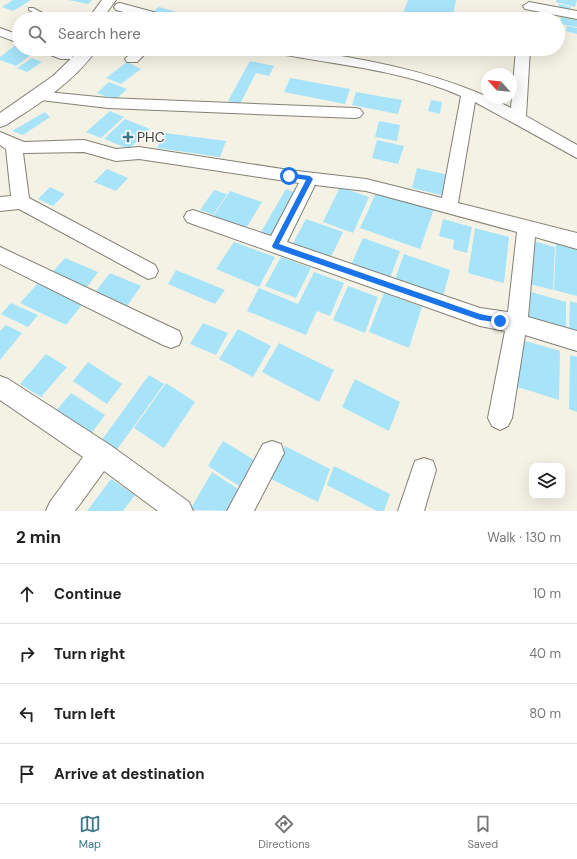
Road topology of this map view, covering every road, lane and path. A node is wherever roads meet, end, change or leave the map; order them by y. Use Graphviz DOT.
graph roads {
  1 [pos="118,2"];
  2 [pos="530,3"];
  3 [pos="31,9"];
  4 [pos="37,12"];
  5 [pos="105,12"];
  6 [pos="114,12"];
  7 [pos="145,12"];
  8 [pos="577,15"];
  9 [pos="0,32"];
  10 [pos="12,36"];
  11 [pos="64,56"];
  12 [pos="82,56"];
  13 [pos="135,56"];
  14 [pos="315,56"];
  15 [pos="522,56"];
  16 [pos="132,59"];
  17 [pos="469,94"];
  18 [pos="37,96"];
  19 [pos="0,107"];
  20 [pos="355,113"];
  21 [pos="518,117"];
  22 [pos="0,121"];
  23 [pos="7,142"];
  24 [pos="577,152"];
  25 [pos="310,179"];
  26 [pos="21,202"];
  27 [pos="0,204"];
  28 [pos="449,206"];
  29 [pos="194,217"];
  30 [pos="527,227"];
  31 [pos="577,241"];
  32 [pos="275,246"];
  33 [pos="0,255"];
  34 [pos="148,271"];
  35 [pos="517,323"];
  36 [pos="171,338"];
  37 [pos="577,341"];
  38 [pos="0,387"];
  39 [pos="500,418"];
  40 [pos="272,453"];
  41 [pos="101,454"];
  42 [pos="424,470"];
  43 [pos="59,511"];
  44 [pos="180,511"];
  45 [pos="240,511"];
  46 [pos="411,511"];
  1 -- 5 [label="highway"];
  1 -- 6 [label="highway"];
  1 -- 7 [label="street"];
  2 -- 8 [label="street"];
  3 -- 4 [label="lane"];
  9 -- 10 [label="street"];
  11 -- 19 [label="highway"];
  12 -- 18 [label="highway"];
  13 -- 16 [label="street"];
  14 -- 17 [label="street"];
  15 -- 21 [label="street"];
  17 -- 21 [label="street"];
  17 -- 28 [label="street"];
  18 -- 20 [label="street"];
  18 -- 22 [label="highway"];
  21 -- 24 [label="street"];
  23 -- 25 [label="street"];
  23 -- 26 [label="street"];
  25 -- 28 [label="street"];
  25 -- 32 [label="street"];
  26 -- 27 [label="street"];
  26 -- 34 [label="street"];
  28 -- 30 [label="street"];
  29 -- 32 [label="street"];
  30 -- 31 [label="street"];
  30 -- 35 [label="street"];
  32 -- 35 [label="street"];
  33 -- 36 [label="street"];
  35 -- 37 [label="street"];
  35 -- 39 [label="street"];
  38 -- 41 [label="street"];
  40 -- 45 [label="street"];
  41 -- 43 [label="street"];
  41 -- 44 [label="street"];
  42 -- 46 [label="street"];
}
